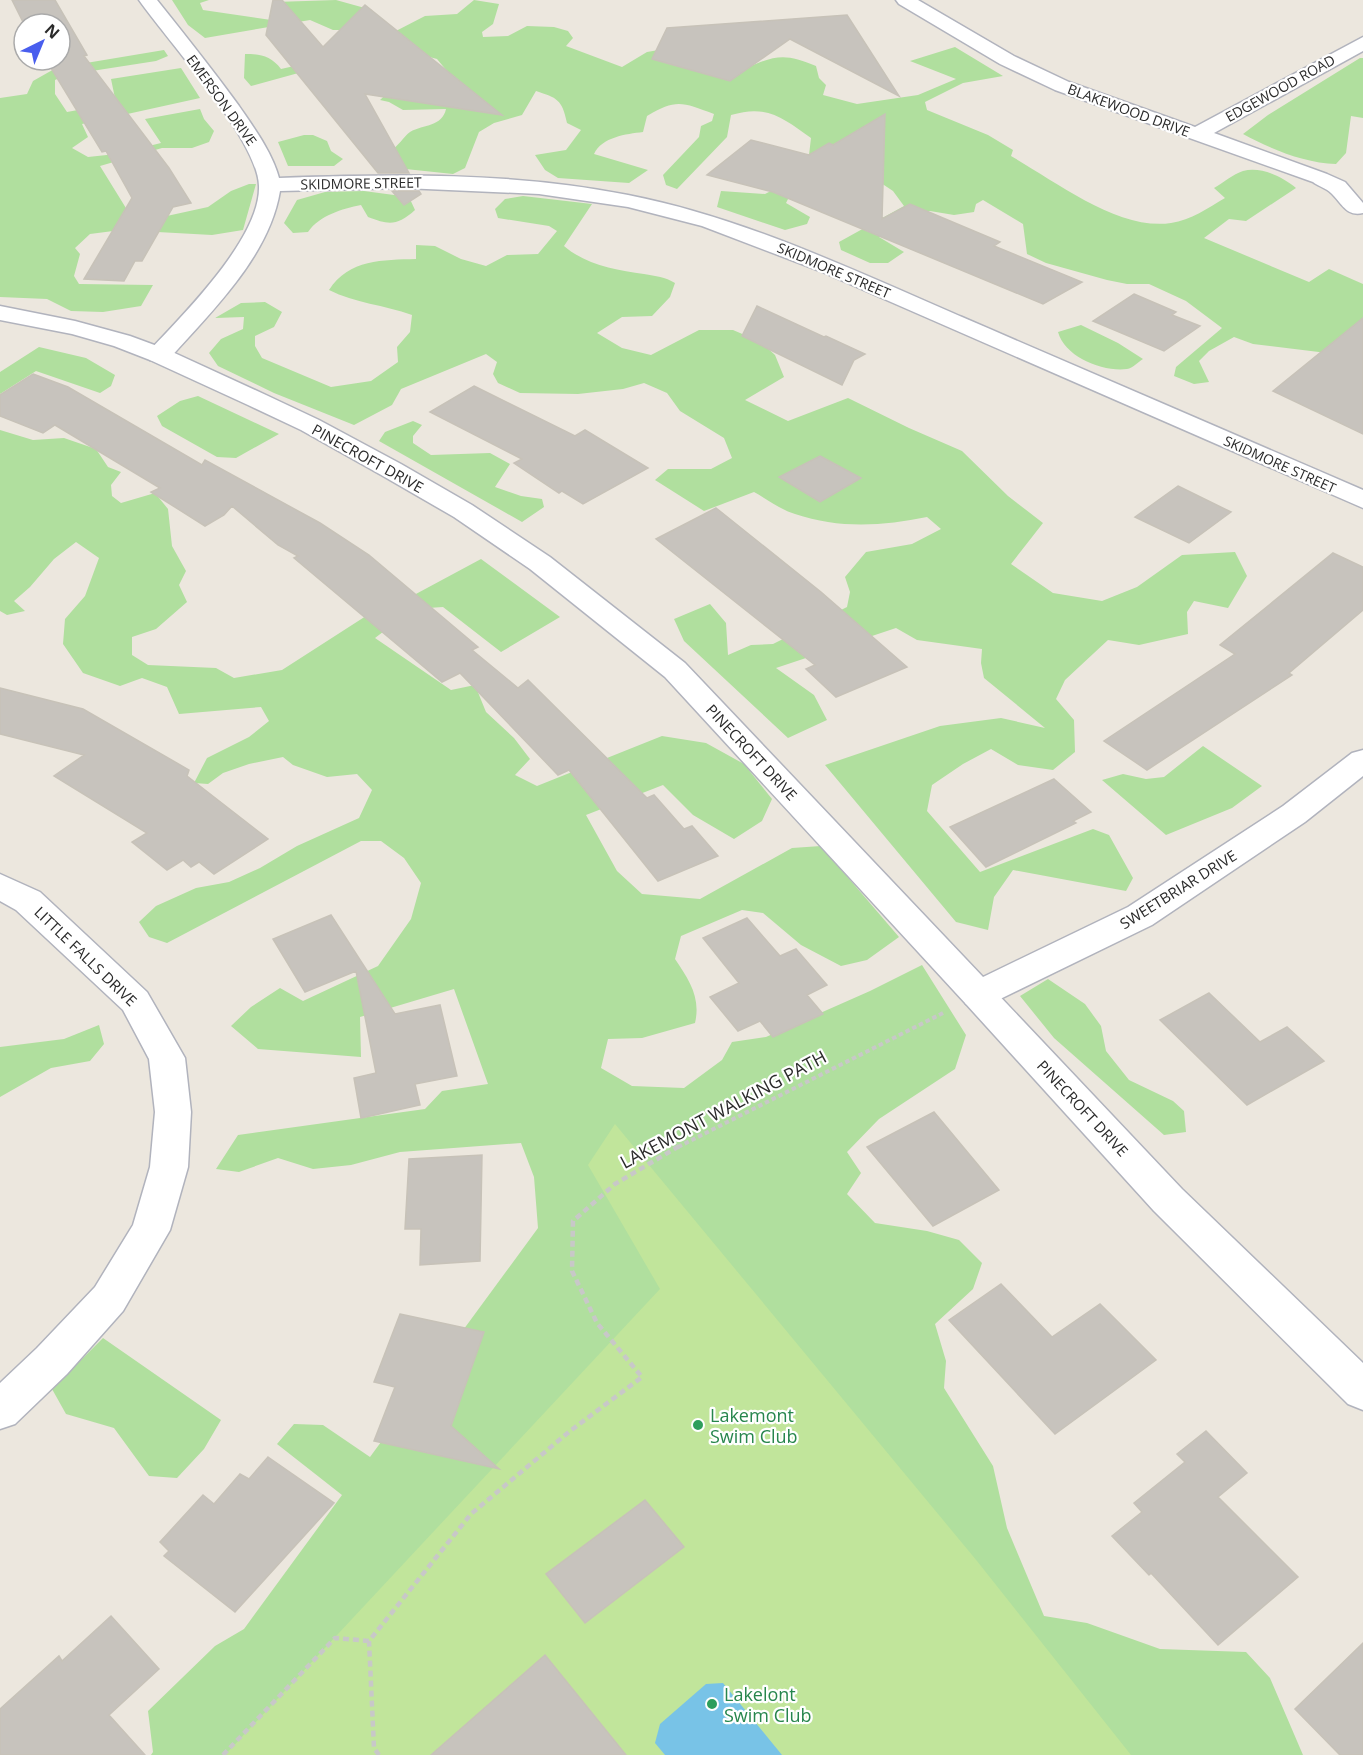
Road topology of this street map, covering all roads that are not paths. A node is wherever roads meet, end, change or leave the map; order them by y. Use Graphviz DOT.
graph roads {
  1 [pos="148,0"];
  2 [pos="905,0"];
  3 [pos="1363,43"];
  4 [pos="1197,134"];
  5 [pos="270,185"];
  6 [pos="1356,208"];
  7 [pos="0,313"];
  8 [pos="159,355"];
  9 [pos="1363,500"];
  10 [pos="1363,760"];
  11 [pos="0,886"];
  12 [pos="978,995"];
  13 [pos="1363,1391"];
  14 [pos="0,1410"];
  1 -- 5 [label="street, EMERSON DRIVE"];
  2 -- 4 [label="street, BLAKEWOOD DRIVE"];
  3 -- 4 [label="street, EDGEWOOD ROAD"];
  4 -- 6 [label="street, BLAKEWOOD DRIVE"];
  5 -- 8 [label="street, EMERSON DRIVE"];
  5 -- 9 [label="street, SKIDMORE STREET"];
  7 -- 8 [label="street, PINECROFT DRIVE"];
  8 -- 12 [label="street, PINECROFT DRIVE"];
  10 -- 12 [label="street, SWEETBRIAR DRIVE"];
  11 -- 14 [label="street, LITTLE FALLS DRIVE"];
  12 -- 13 [label="street, PINECROFT DRIVE"];
}
